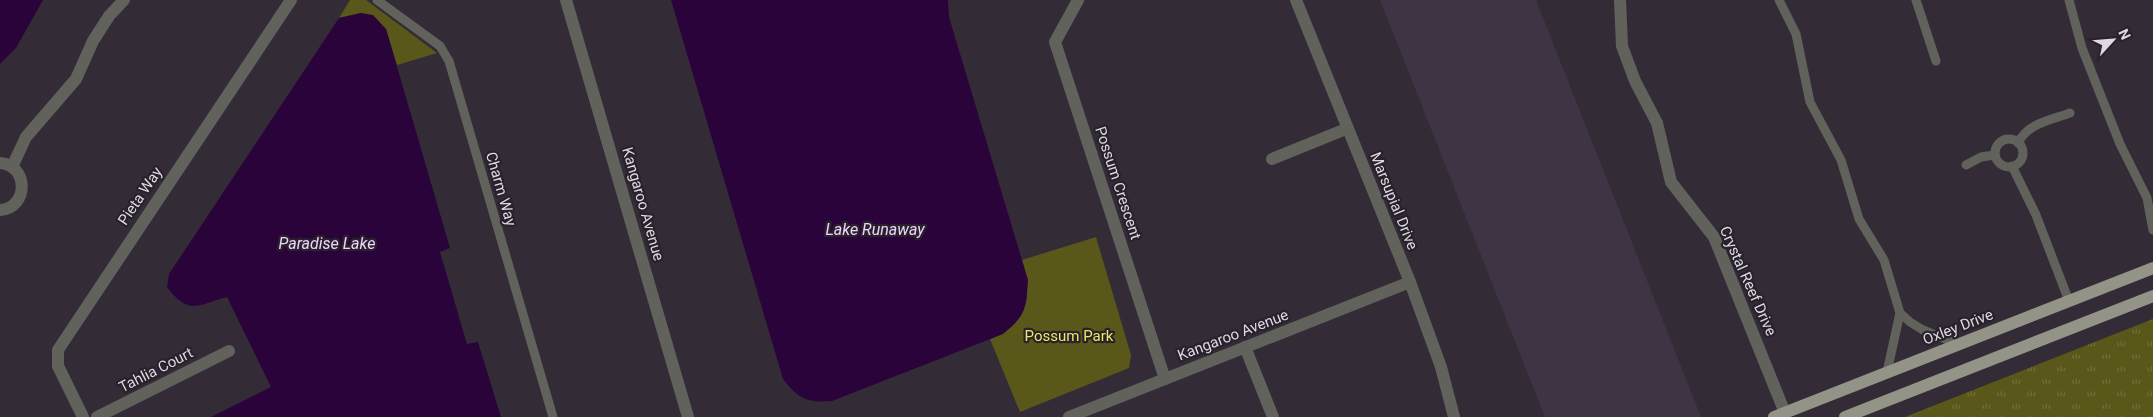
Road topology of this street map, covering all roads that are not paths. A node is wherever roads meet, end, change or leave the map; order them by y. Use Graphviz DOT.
graph roads {
  1 [pos="124,0"];
  2 [pos="291,0"];
  3 [pos="377,0"];
  4 [pos="566,0"];
  5 [pos="1078,0"];
  6 [pos="1296,0"];
  7 [pos="1620,0"];
  8 [pos="1779,0"];
  9 [pos="1916,0"];
  10 [pos="2069,0"];
  11 [pos="1936,61"];
  12 [pos="2070,113"];
  13 [pos="1346,129"];
  14 [pos="2018,143"];
  15 [pos="1995,154"];
  16 [pos="1272,159"];
  17 [pos="6,165"];
  18 [pos="1966,165"];
  19 [pos="2012,166"];
  20 [pos="0,210"];
  21 [pos="2153,230"];
  22 [pos="2153,268"];
  23 [pos="1410,282"];
  24 [pos="2153,296"];
  25 [pos="2069,301"];
  26 [pos="1900,313"];
  27 [pos="1958,344"];
  28 [pos="1245,348"];
  29 [pos="229,351"];
  30 [pos="1887,372"];
  31 [pos="1165,379"];
  32 [pos="1780,415"];
  33 [pos="83,417"];
  34 [pos="97,417"];
  35 [pos="553,417"];
  36 [pos="688,417"];
  37 [pos="1069,417"];
  38 [pos="1272,417"];
  39 [pos="1454,417"];
  40 [pos="1845,417"];
  1 -- 17 [label="street"];
  2 -- 33 [label="street, Pieta Way"];
  3 -- 35 [label="lane, Charm Way"];
  4 -- 36 [label="street, Kangaroo Avenue"];
  5 -- 31 [label="street, Possum Crescent"];
  6 -- 13 [label="street, Marsupial Drive"];
  7 -- 32 [label="street, Crystal Reef Drive"];
  8 -- 26 [label="lane"];
  9 -- 11 [label="lane"];
  10 -- 21 [label="lane"];
  12 -- 14 [label="lane"];
  13 -- 16 [label="street"];
  13 -- 23 [label="street, Marsupial Drive"];
  14 -- 15 [label="lane"];
  14 -- 19 [label="lane"];
  15 -- 18 [label="lane"];
  15 -- 19 [label="lane"];
  17 -- 20 [label="street"];
  19 -- 25 [label="lane"];
  22 -- 25 [label="main road, Oxley Drive"];
  23 -- 28 [label="street, Kangaroo Avenue"];
  23 -- 39 [label="street, Marsupial Drive"];
  24 -- 40 [label="main road"];
  25 -- 27 [label="main road, Oxley Drive"];
  26 -- 27 [label="lane"];
  26 -- 30 [label="lane"];
  27 -- 30 [label="main road, Oxley Drive"];
  28 -- 31 [label="street, Kangaroo Avenue"];
  28 -- 38 [label="street"];
  29 -- 34 [label="street, Tahlia Court"];
  30 -- 32 [label="main road, Oxley Drive"];
  31 -- 37 [label="street, Kangaroo Avenue"];
}
